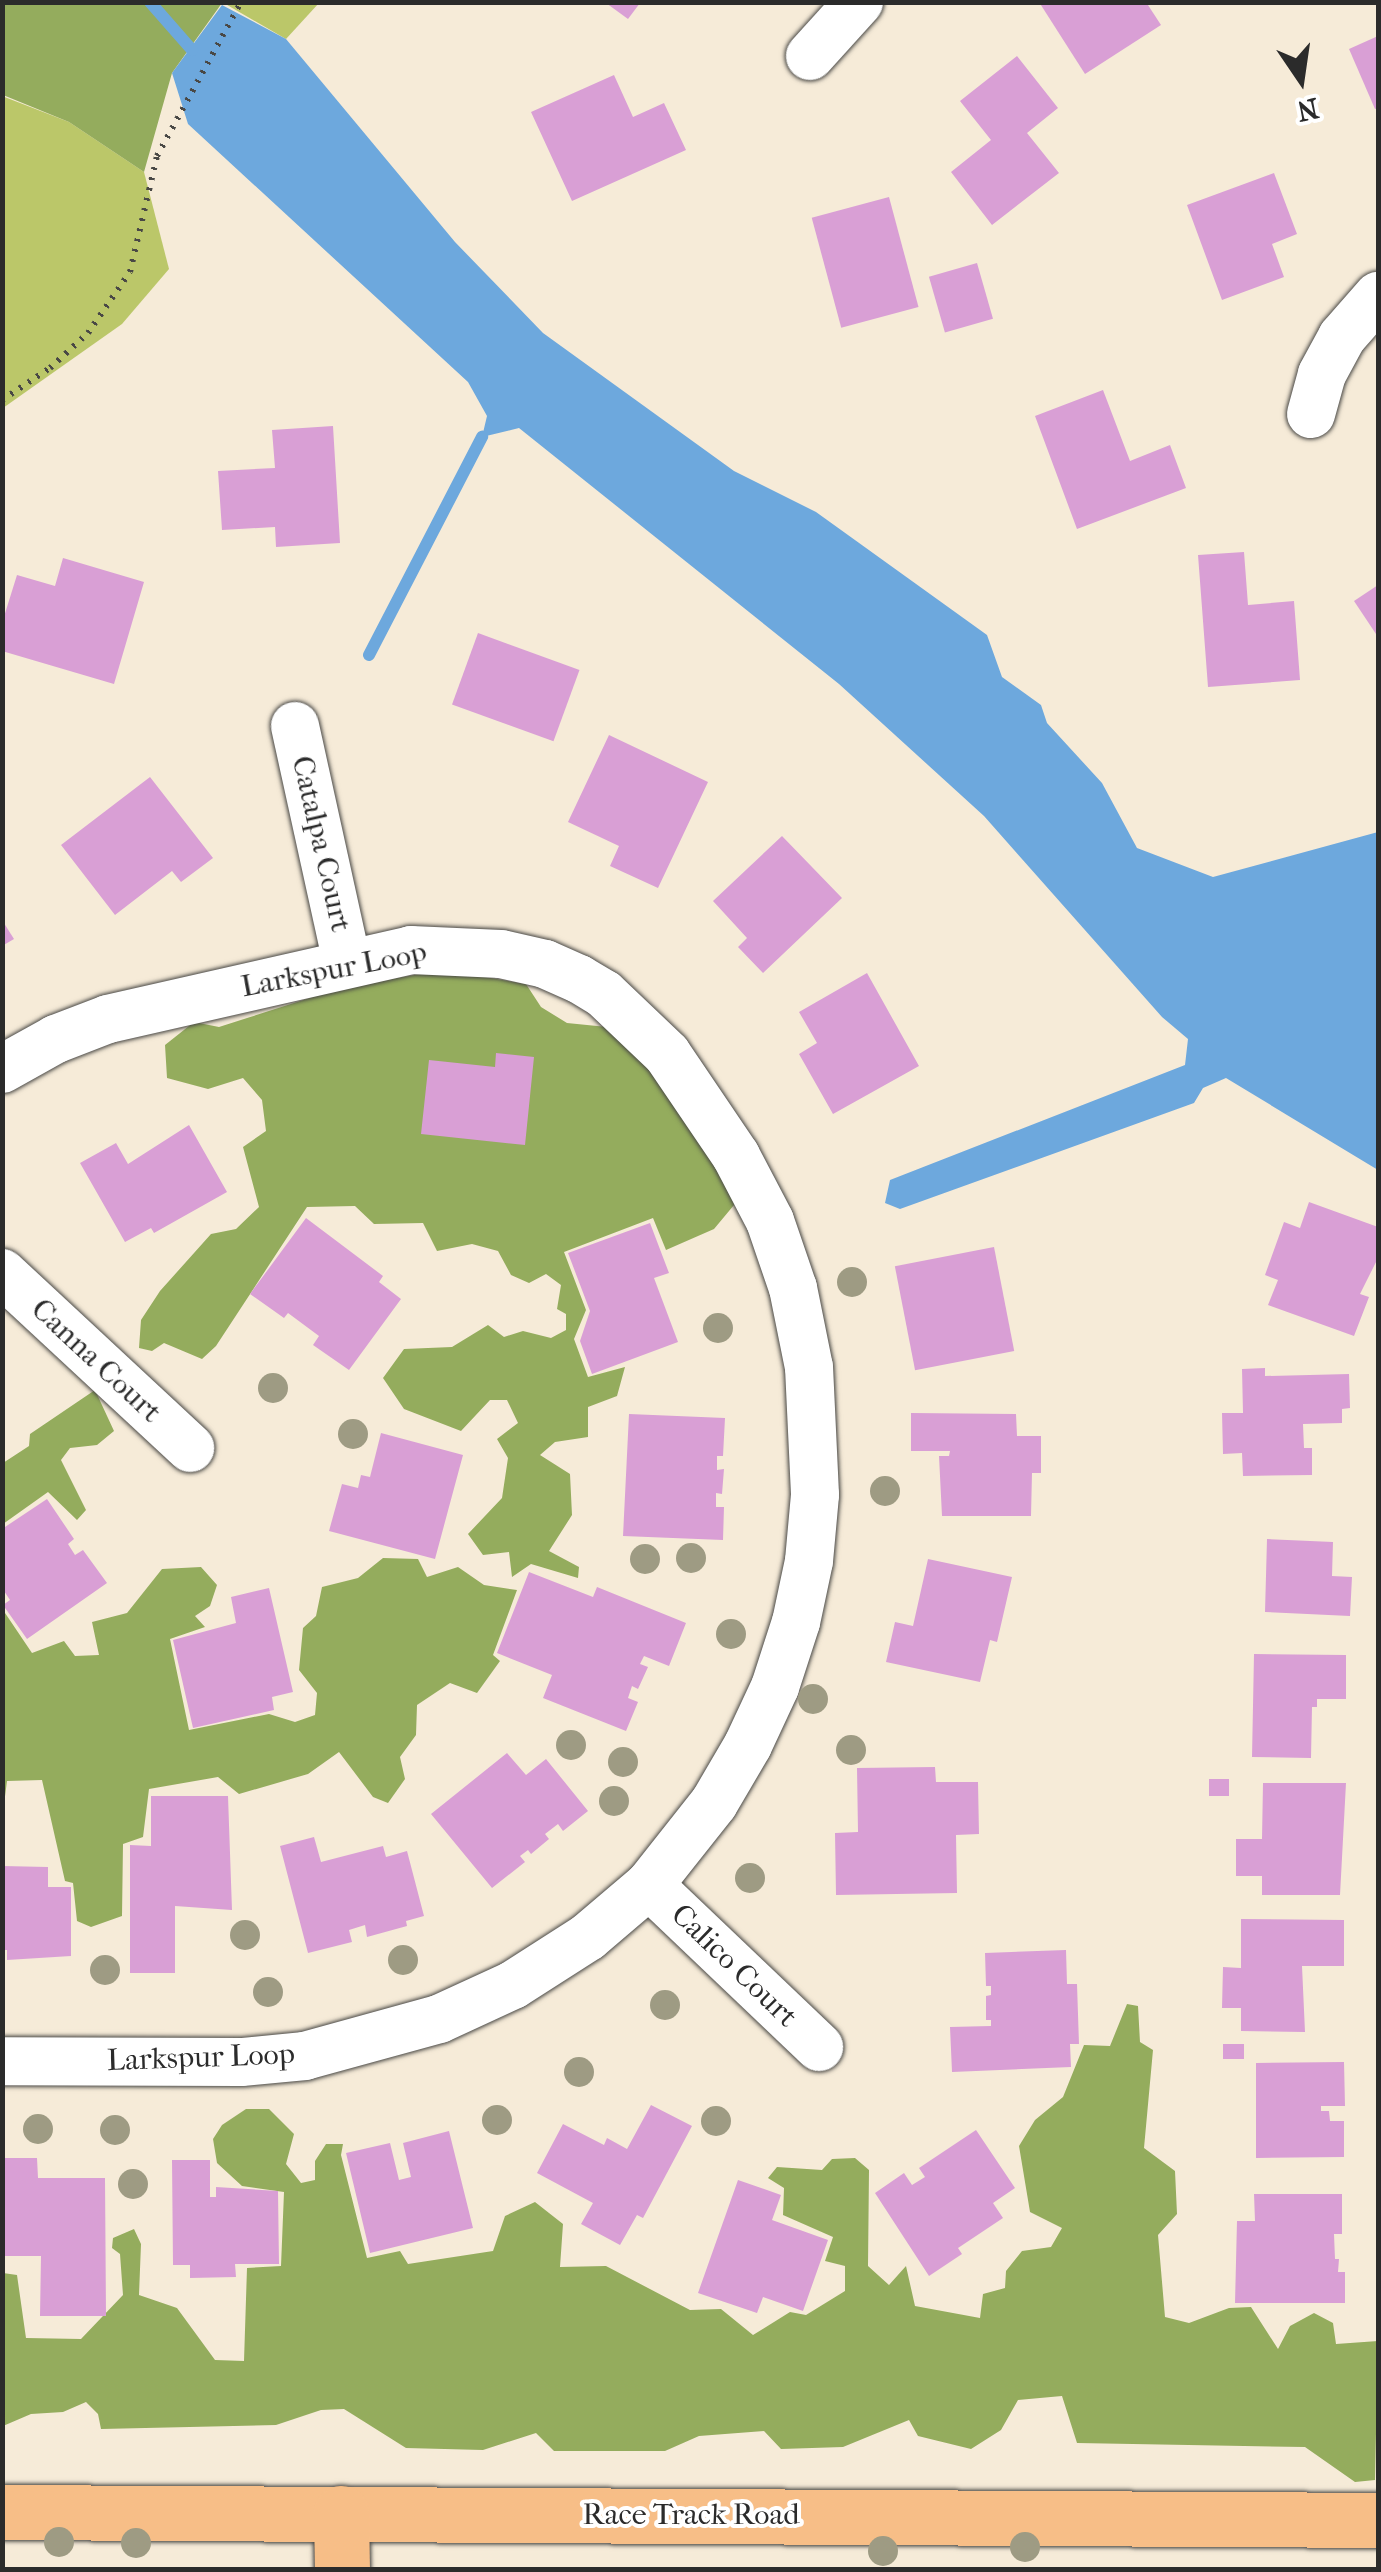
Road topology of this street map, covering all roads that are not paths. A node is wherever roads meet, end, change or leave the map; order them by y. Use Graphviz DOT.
graph roads {
  1 [pos="859,2"];
  2 [pos="810,56"];
  3 [pos="1378,296"];
  4 [pos="1310,414"];
  5 [pos="295,726"];
  6 [pos="348,962"];
  7 [pos="2,1069"];
  8 [pos="2,1273"];
  9 [pos="190,1448"];
  10 [pos="649,1885"];
  11 [pos="819,2048"];
  12 [pos="2,2061"];
  13 [pos="2,2512"];
  14 [pos="341,2513"];
  15 [pos="1378,2520"];
  16 [pos="342,2570"];
  1 -- 2 [label="street"];
  3 -- 4 [label="street"];
  5 -- 6 [label="street, Catalpa Court"];
  6 -- 7 [label="street, Larkspur Loop"];
  6 -- 10 [label="street, Larkspur Loop"];
  8 -- 9 [label="street, Canna Court"];
  10 -- 11 [label="street, Calico Court"];
  10 -- 12 [label="street, Larkspur Loop"];
  13 -- 14 [label="main road, Race Track Road"];
  14 -- 15 [label="main road, Race Track Road"];
  14 -- 16 [label="main road"];
}
